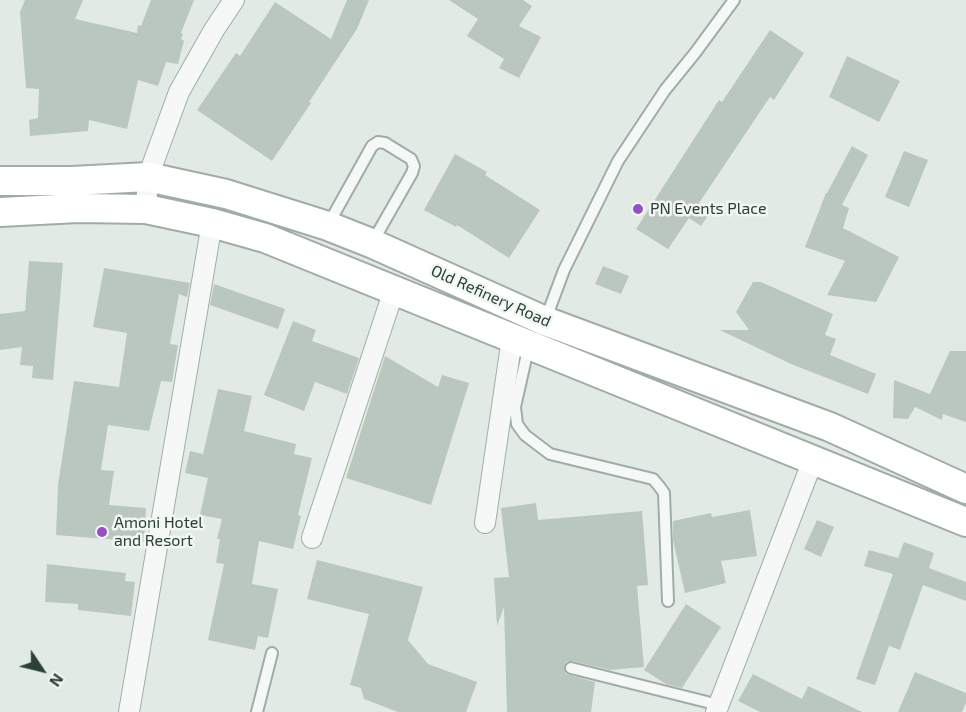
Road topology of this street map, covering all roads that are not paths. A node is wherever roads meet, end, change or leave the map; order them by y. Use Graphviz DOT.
graph roads {
  1 [pos="234,0"];
  2 [pos="734,0"];
  3 [pos="148,177"];
  4 [pos="0,181"];
  5 [pos="146,209"];
  6 [pos="0,212"];
  7 [pos="212,223"];
  8 [pos="328,226"];
  9 [pos="371,243"];
  10 [pos="394,290"];
  11 [pos="545,321"];
  12 [pos="520,342"];
  13 [pos="813,460"];
  14 [pos="966,489"];
  15 [pos="966,522"];
  16 [pos="485,523"];
  17 [pos="312,538"];
  18 [pos="668,601"];
  19 [pos="272,653"];
  20 [pos="571,668"];
  21 [pos="717,709"];
  22 [pos="129,712"];
  23 [pos="257,712"];
  1 -- 3 [label="street"];
  2 -- 11 [label="lane"];
  3 -- 4 [label="main road, Old Refinery Road"];
  3 -- 5 [label="street"];
  3 -- 8 [label="main road, Old Refinery Road"];
  5 -- 6 [label="main road, Old Refinery Road"];
  5 -- 7 [label="main road, Old Refinery Road"];
  7 -- 10 [label="main road, Old Refinery Road"];
  7 -- 22 [label="street"];
  8 -- 9 [label="main road, Old Refinery Road"];
  8 -- 9 [label="lane"];
  9 -- 11 [label="main road, Old Refinery Road"];
  10 -- 12 [label="main road, Old Refinery Road"];
  10 -- 17 [label="street"];
  11 -- 14 [label="main road, Old Refinery Road"];
  12 -- 13 [label="main road, Old Refinery Road"];
  12 -- 16 [label="street"];
  12 -- 18 [label="lane"];
  13 -- 15 [label="main road, Old Refinery Road"];
  13 -- 21 [label="street"];
  19 -- 23 [label="lane"];
  20 -- 21 [label="lane"];
}
